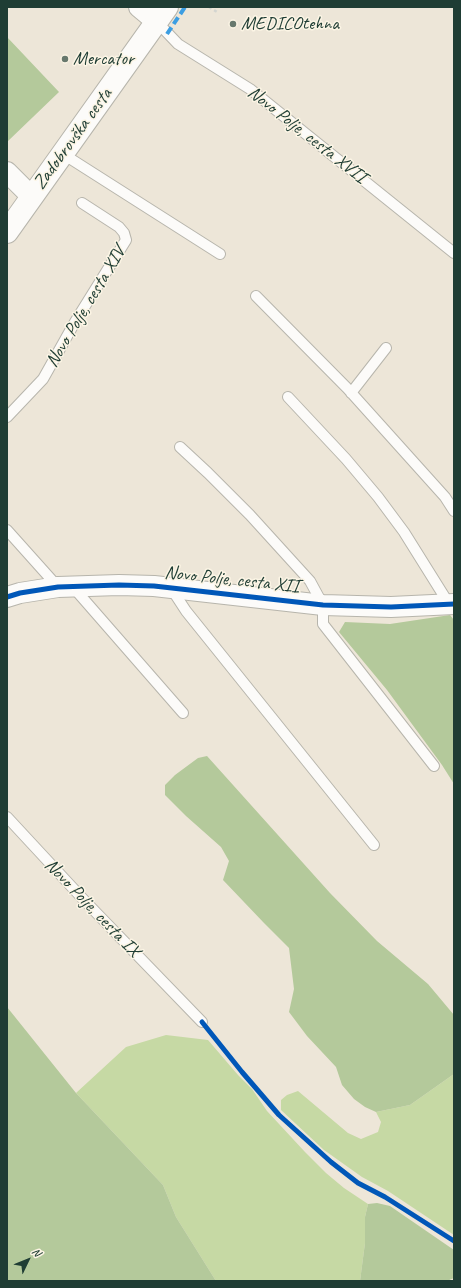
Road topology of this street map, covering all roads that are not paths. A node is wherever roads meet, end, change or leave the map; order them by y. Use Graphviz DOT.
graph roads {
  1 [pos="139,7"];
  2 [pos="162,14"];
  3 [pos="62,154"];
  4 [pos="7,172"];
  5 [pos="32,197"];
  6 [pos="82,203"];
  7 [pos="7,232"];
  8 [pos="454,252"];
  9 [pos="220,254"];
  10 [pos="256,296"];
  11 [pos="386,348"];
  12 [pos="351,393"];
  13 [pos="288,397"];
  14 [pos="7,417"];
  15 [pos="180,447"];
  16 [pos="454,511"];
  17 [pos="7,530"];
  18 [pos="65,587"];
  19 [pos="171,588"];
  20 [pos="7,597"];
  21 [pos="452,604"];
  22 [pos="323,605"];
  23 [pos="183,714"];
  24 [pos="434,766"];
  25 [pos="7,817"];
  26 [pos="374,845"];
  27 [pos="202,1022"];
  1 -- 2 [label="street"];
  2 -- 3 [label="main road, Zadobrovška cesta"];
  2 -- 8 [label="lane, Novo Polje, cesta XVII"];
  3 -- 5 [label="main road, Zadobrovška cesta"];
  3 -- 9 [label="lane"];
  4 -- 5 [label="street"];
  5 -- 7 [label="main road, Zadobrovška cesta"];
  6 -- 14 [label="lane, Novo Polje, cesta XIV"];
  10 -- 12 [label="lane"];
  11 -- 12 [label="lane"];
  12 -- 16 [label="lane"];
  13 -- 21 [label="lane, Novo Polje, cesta XII"];
  15 -- 22 [label="lane, Novo Polje, cesta XII"];
  17 -- 18 [label="lane"];
  18 -- 19 [label="street, Novo Polje, cesta XII"];
  18 -- 20 [label="street, Novo Polje, cesta XII"];
  18 -- 23 [label="lane"];
  19 -- 22 [label="street, Novo Polje, cesta XII"];
  19 -- 26 [label="lane, Novo Polje, cesta XII"];
  21 -- 22 [label="street, Novo Polje, cesta XII"];
  22 -- 24 [label="lane"];
  25 -- 27 [label="lane, Novo Polje, cesta IX"];
}
